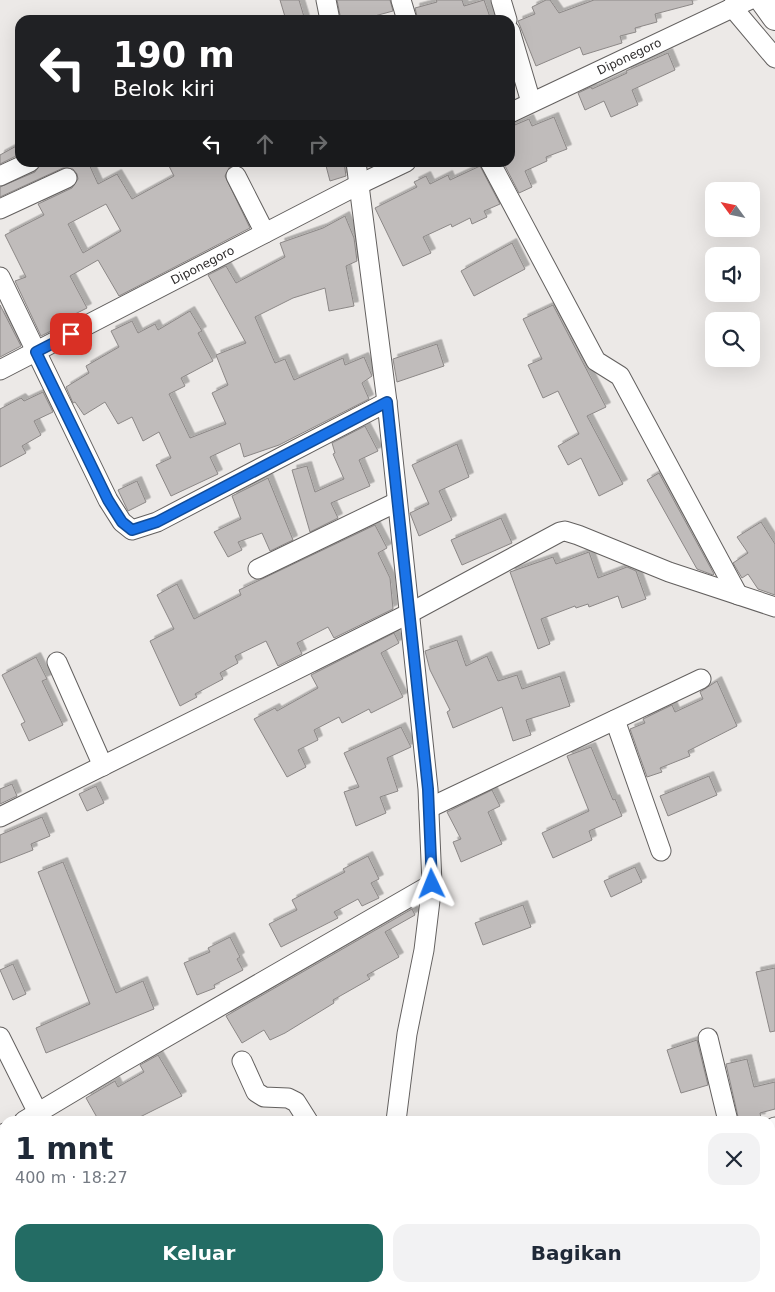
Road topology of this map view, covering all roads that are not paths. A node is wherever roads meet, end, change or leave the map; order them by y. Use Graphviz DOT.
graph roads {
  1 [pos="326,0"];
  2 [pos="401,0"];
  3 [pos="501,0"];
  4 [pos="762,0"];
  5 [pos="740,4"];
  6 [pos="329,15"];
  7 [pos="406,15"];
  8 [pos="506,15"];
  9 [pos="775,18"];
  10 [pos="515,48"];
  11 [pos="775,58"];
  12 [pos="531,102"];
  13 [pos="515,110"];
  14 [pos="19,167"];
  15 [pos="357,167"];
  16 [pos="396,167"];
  17 [pos="493,167"];
  18 [pos="0,176"];
  19 [pos="236,176"];
  20 [pos="67,178"];
  21 [pos="360,184"];
  22 [pos="0,209"];
  23 [pos="265,233"];
  24 [pos="0,277"];
  25 [pos="36,352"];
  26 [pos="0,370"];
  27 [pos="387,402"];
  28 [pos="397,502"];
  29 [pos="258,569"];
  30 [pos="738,595"];
  31 [pos="775,608"];
  32 [pos="408,614"];
  33 [pos="57,662"];
  34 [pos="701,679"];
  35 [pos="615,720"];
  36 [pos="103,766"];
  37 [pos="429,808"];
  38 [pos="0,817"];
  39 [pos="661,851"];
  40 [pos="432,884"];
  41 [pos="0,1037"];
  42 [pos="708,1038"];
  43 [pos="242,1061"];
  44 [pos="31,1116"];
  45 [pos="33,1116"];
  46 [pos="305,1116"];
  47 [pos="397,1116"];
  48 [pos="727,1116"];
  1 -- 6 [label="street"];
  2 -- 7 [label="street"];
  3 -- 8 [label="street"];
  4 -- 9 [label="street"];
  5 -- 11 [label="street"];
  5 -- 12 [label="street, Diponegoro"];
  10 -- 12 [label="street"];
  12 -- 13 [label="street, Diponegoro"];
  14 -- 18 [label="street"];
  15 -- 21 [label="street"];
  16 -- 21 [label="street, Diponegoro"];
  17 -- 30 [label="street"];
  19 -- 23 [label="street"];
  20 -- 22 [label="street"];
  21 -- 23 [label="street, Diponegoro"];
  21 -- 27 [label="street"];
  23 -- 25 [label="street, Diponegoro"];
  24 -- 25 [label="street"];
  25 -- 26 [label="street, Diponegoro"];
  25 -- 27 [label="street"];
  27 -- 28 [label="street"];
  28 -- 29 [label="street"];
  28 -- 32 [label="street"];
  30 -- 31 [label="street"];
  30 -- 32 [label="street"];
  32 -- 36 [label="street"];
  32 -- 37 [label="street"];
  33 -- 36 [label="street"];
  34 -- 35 [label="street"];
  35 -- 37 [label="street"];
  35 -- 39 [label="street"];
  36 -- 38 [label="street"];
  37 -- 40 [label="street"];
  40 -- 45 [label="street"];
  40 -- 47 [label="street"];
  41 -- 44 [label="street"];
  42 -- 48 [label="street"];
  43 -- 46 [label="street"];
}
